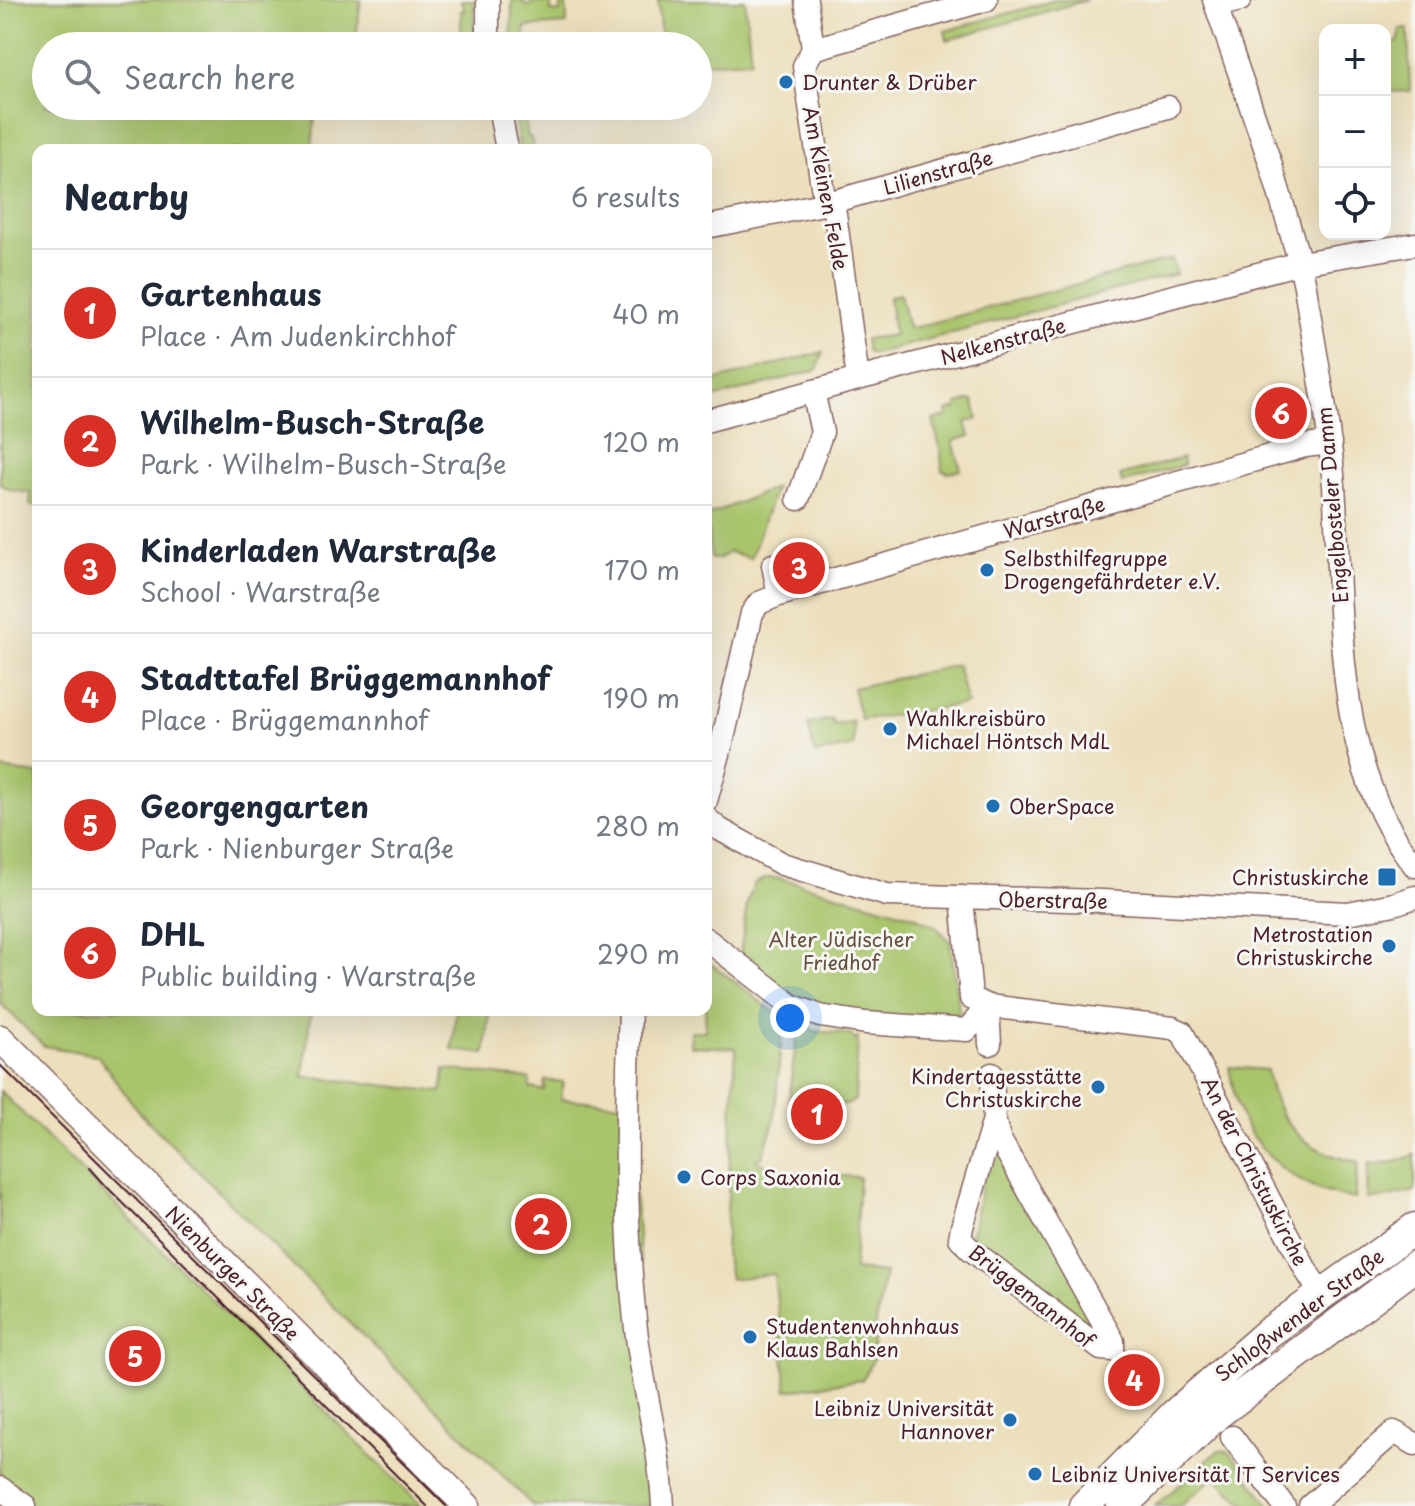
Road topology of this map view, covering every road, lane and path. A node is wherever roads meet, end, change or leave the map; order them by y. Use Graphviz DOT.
graph roads {
  1 [pos="488,0"];
  2 [pos="806,0"];
  3 [pos="986,0"];
  4 [pos="1240,0"];
  5 [pos="1216,3"];
  6 [pos="488,32"];
  7 [pos="813,49"];
  8 [pos="1168,107"];
  9 [pos="502,120"];
  10 [pos="506,144"];
  11 [pos="828,203"];
  12 [pos="712,226"];
  13 [pos="1415,244"];
  14 [pos="1300,263"];
  15 [pos="858,379"];
  16 [pos="813,391"];
  17 [pos="712,419"];
  18 [pos="1330,443"];
  19 [pos="798,499"];
  20 [pos="773,565"];
  21 [pos="779,595"];
  22 [pos="712,711"];
  23 [pos="728,717"];
  24 [pos="712,778"];
  25 [pos="712,823"];
  26 [pos="1415,866"];
  27 [pos="962,897"];
  28 [pos="1415,897"];
  29 [pos="712,944"];
  30 [pos="988,1006"];
  31 [pos="630,1016"];
  32 [pos="0,1038"];
  33 [pos="990,1044"];
  34 [pos="992,1074"];
  35 [pos="994,1119"];
  36 [pos="1415,1228"];
  37 [pos="1415,1266"];
  38 [pos="1321,1294"];
  39 [pos="1232,1437"];
  40 [pos="1415,1444"];
  41 [pos="0,1488"];
  42 [pos="25,1506"];
  43 [pos="467,1506"];
  44 [pos="663,1506"];
  45 [pos="1084,1506"];
  46 [pos="1122,1506"];
  47 [pos="1284,1506"];
  48 [pos="1310,1506"];
  1 -- 6 [label="street"];
  2 -- 7 [label="street, Am Kleinen Felde"];
  3 -- 7 [label="street"];
  4 -- 5 [label="street"];
  5 -- 14 [label="street, Engelbosteler Damm"];
  7 -- 11 [label="street, Am Kleinen Felde"];
  8 -- 11 [label="street, Lilienstraße"];
  9 -- 10 [label="street"];
  11 -- 12 [label="street, Lilienstraße"];
  11 -- 15 [label="street, Am Kleinen Felde"];
  13 -- 14 [label="street, Nelkenstraße"];
  14 -- 15 [label="street, Nelkenstraße"];
  14 -- 18 [label="street, Engelbosteler Damm"];
  15 -- 16 [label="street, Nelkenstraße"];
  16 -- 17 [label="street, Nelkenstraße"];
  16 -- 19 [label="street"];
  18 -- 21 [label="street, Warstraße"];
  18 -- 26 [label="street, Engelbosteler Damm"];
  20 -- 21 [label="street"];
  21 -- 23 [label="street"];
  22 -- 23 [label="street"];
  23 -- 24 [label="street"];
  25 -- 27 [label="street, Oberstraße"];
  27 -- 28 [label="street, Oberstraße"];
  27 -- 30 [label="street"];
  29 -- 30 [label="street"];
  30 -- 33 [label="street"];
  30 -- 38 [label="street, An der Christuskirche"];
  31 -- 44 [label="street"];
  32 -- 43 [label="street, Nienburger Straße"];
  34 -- 35 [label="street, Brüggemannhof"];
  35 -- 35 [label="street, Brüggemannhof"];
  36 -- 38 [label="main road, Schloßwender Straße"];
  37 -- 46 [label="main road, Schloßwender Straße"];
  38 -- 45 [label="main road, Schloßwender Straße"];
  39 -- 47 [label="street"];
  40 -- 48 [label="street"];
  41 -- 42 [label="street"];
}
